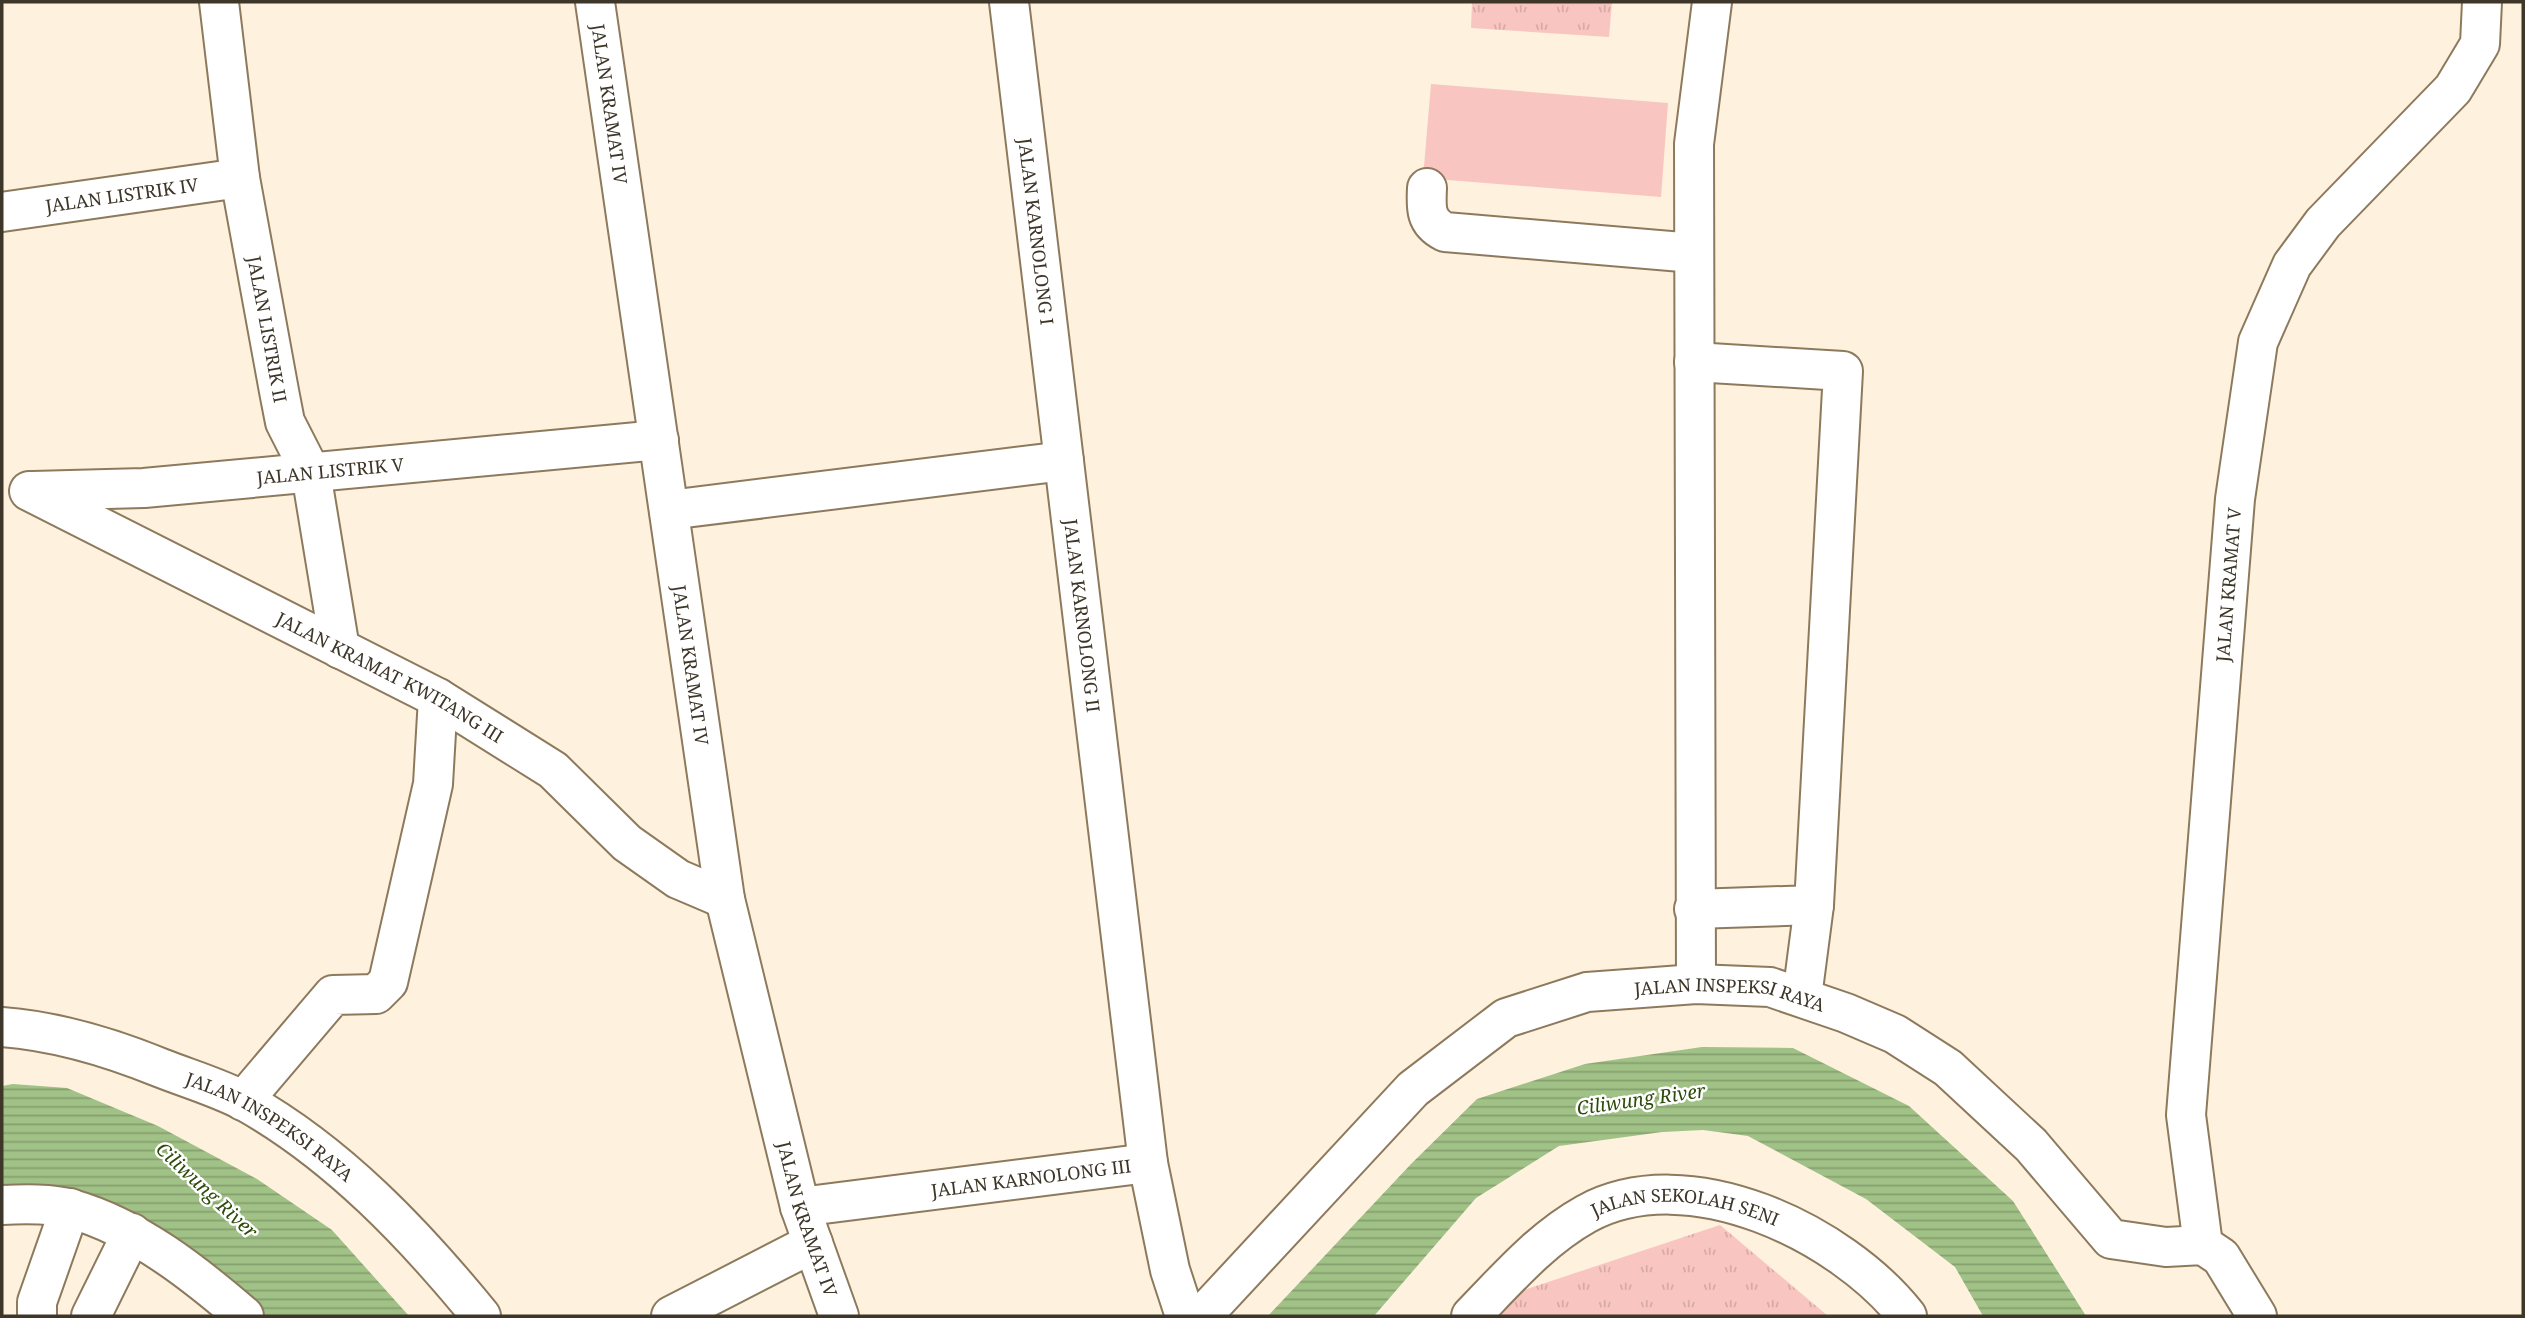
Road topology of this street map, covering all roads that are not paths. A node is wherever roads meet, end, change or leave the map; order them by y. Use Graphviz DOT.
graph roads {
  1 [pos="219,2"];
  2 [pos="595,2"];
  3 [pos="1009,2"];
  4 [pos="1712,2"];
  5 [pos="2482,2"];
  6 [pos="240,178"];
  7 [pos="1427,188"];
  8 [pos="2,212"];
  9 [pos="1694,253"];
  10 [pos="1694,362"];
  11 [pos="659,440"];
  12 [pos="1064,461"];
  13 [pos="311,473"];
  14 [pos="15,492"];
  15 [pos="669,510"];
  16 [pos="340,649"];
  17 [pos="438,698"];
  18 [pos="725,899"];
  19 [pos="1814,905"];
  20 [pos="1694,909"];
  21 [pos="1696,984"];
  22 [pos="1802,998"];
  23 [pos="2,1027"];
  24 [pos="243,1101"];
  25 [pos="1148,1163"];
  26 [pos="2,1205"];
  27 [pos="800,1207"];
  28 [pos="70,1208"];
  29 [pos="132,1233"];
  30 [pos="813,1243"];
  31 [pos="2203,1245"];
  32 [pos="37,1316"];
  33 [pos="92,1316"];
  34 [pos="244,1316"];
  35 [pos="481,1316"];
  36 [pos="671,1316"];
  37 [pos="839,1316"];
  38 [pos="1185,1316"];
  39 [pos="1202,1316"];
  40 [pos="1471,1316"];
  41 [pos="1908,1316"];
  42 [pos="2257,1316"];
  1 -- 6 [label="street, JALAN LISTRIK II"];
  2 -- 11 [label="street, JALAN KRAMAT IV"];
  3 -- 12 [label="street, JALAN KARNOLONG I"];
  4 -- 9 [label="street"];
  5 -- 31 [label="street, JALAN KRAMAT V"];
  6 -- 8 [label="street, JALAN LISTRIK IV"];
  6 -- 13 [label="street, JALAN LISTRIK II"];
  7 -- 9 [label="street"];
  9 -- 10 [label="street"];
  10 -- 19 [label="street"];
  10 -- 20 [label="street"];
  11 -- 13 [label="street, JALAN LISTRIK V"];
  11 -- 15 [label="street, JALAN KRAMAT IV"];
  12 -- 15 [label="street"];
  12 -- 25 [label="street, JALAN KARNOLONG II"];
  13 -- 14 [label="street, JALAN LISTRIK V"];
  13 -- 16 [label="street, JALAN LISTRIK II"];
  14 -- 16 [label="street, JALAN KRAMAT KWITANG III"];
  15 -- 18 [label="street, JALAN KRAMAT IV"];
  16 -- 17 [label="street, JALAN KRAMAT KWITANG III"];
  17 -- 18 [label="street, JALAN KRAMAT KWITANG III"];
  17 -- 24 [label="street"];
  18 -- 27 [label="street, JALAN KRAMAT IV"];
  19 -- 20 [label="street"];
  19 -- 22 [label="street"];
  20 -- 21 [label="street"];
  21 -- 22 [label="street, JALAN INSPEKSI RAYA"];
  21 -- 39 [label="street, JALAN INSPEKSI RAYA"];
  22 -- 31 [label="street, JALAN INSPEKSI RAYA"];
  23 -- 24 [label="street, JALAN INSPEKSI RAYA"];
  24 -- 35 [label="street, JALAN INSPEKSI RAYA"];
  25 -- 27 [label="street, JALAN KARNOLONG III"];
  25 -- 38 [label="street, JALAN KARNOLONG III"];
  26 -- 28 [label="street"];
  27 -- 30 [label="street, JALAN KRAMAT IV"];
  28 -- 29 [label="street"];
  28 -- 32 [label="street"];
  29 -- 33 [label="street"];
  29 -- 34 [label="street"];
  30 -- 36 [label="street"];
  30 -- 37 [label="street, JALAN KRAMAT IV"];
  31 -- 42 [label="street"];
  40 -- 41 [label="street, JALAN SEKOLAH SENI"];
}
